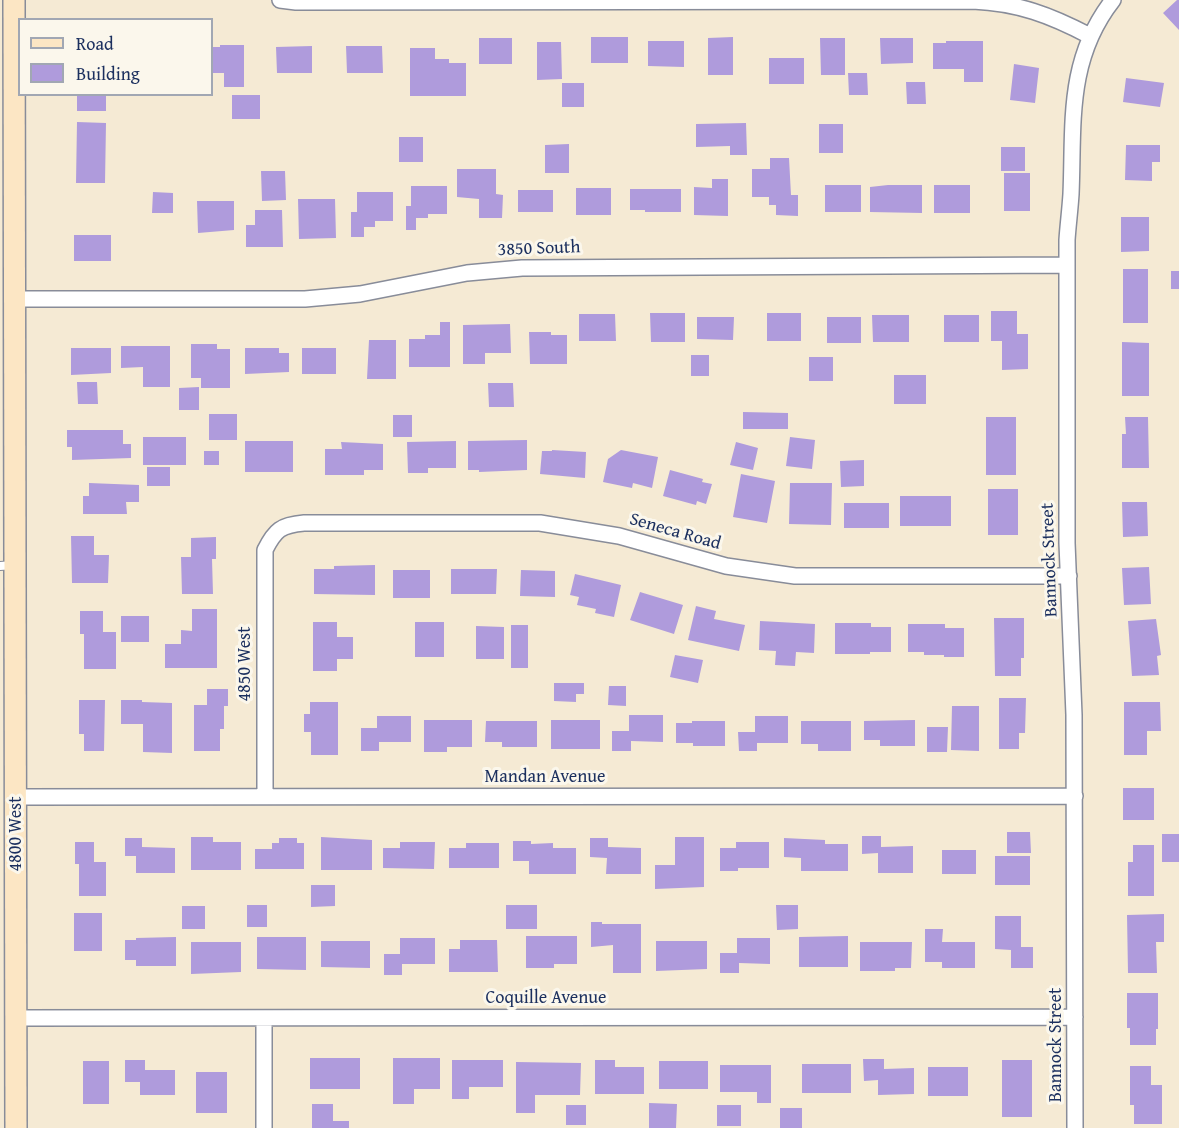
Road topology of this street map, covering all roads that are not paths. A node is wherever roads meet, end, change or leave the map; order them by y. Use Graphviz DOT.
graph roads {
  1 [pos="14,0"];
  2 [pos="280,0"];
  3 [pos="1113,0"];
  4 [pos="1090,36"];
  5 [pos="7,238"];
  6 [pos="1067,265"];
  7 [pos="14,299"];
  8 [pos="273,534"];
  9 [pos="8,566"];
  10 [pos="1069,576"];
  11 [pos="16,796"];
  12 [pos="265,796"];
  13 [pos="1074,796"];
  14 [pos="1075,1017"];
  15 [pos="16,1018"];
  16 [pos="264,1018"];
  17 [pos="16,1128"];
  18 [pos="264,1128"];
  19 [pos="1075,1128"];
  1 -- 5 [label="main road, 4800 West"];
  2 -- 4 [label="street"];
  3 -- 4 [label="street, Bannock Street"];
  4 -- 6 [label="street, Bannock Street"];
  5 -- 7 [label="main road, 4800 West"];
  6 -- 7 [label="street, 3850 South"];
  6 -- 10 [label="street, Bannock Street"];
  7 -- 9 [label="main road, 4800 West"];
  8 -- 10 [label="street, Seneca Road"];
  8 -- 12 [label="street, 4850 West"];
  9 -- 11 [label="main road, 4800 West"];
  10 -- 13 [label="street, Bannock Street"];
  11 -- 12 [label="street, Mandan Avenue"];
  11 -- 15 [label="main road, 4800 West"];
  12 -- 13 [label="street, Mandan Avenue"];
  13 -- 14 [label="street, Bannock Street"];
  14 -- 16 [label="street, Coquille Avenue"];
  14 -- 19 [label="street, Bannock Street"];
  15 -- 16 [label="street, Coquille Avenue"];
  15 -- 17 [label="main road, 4800 West"];
  16 -- 18 [label="street"];
}
